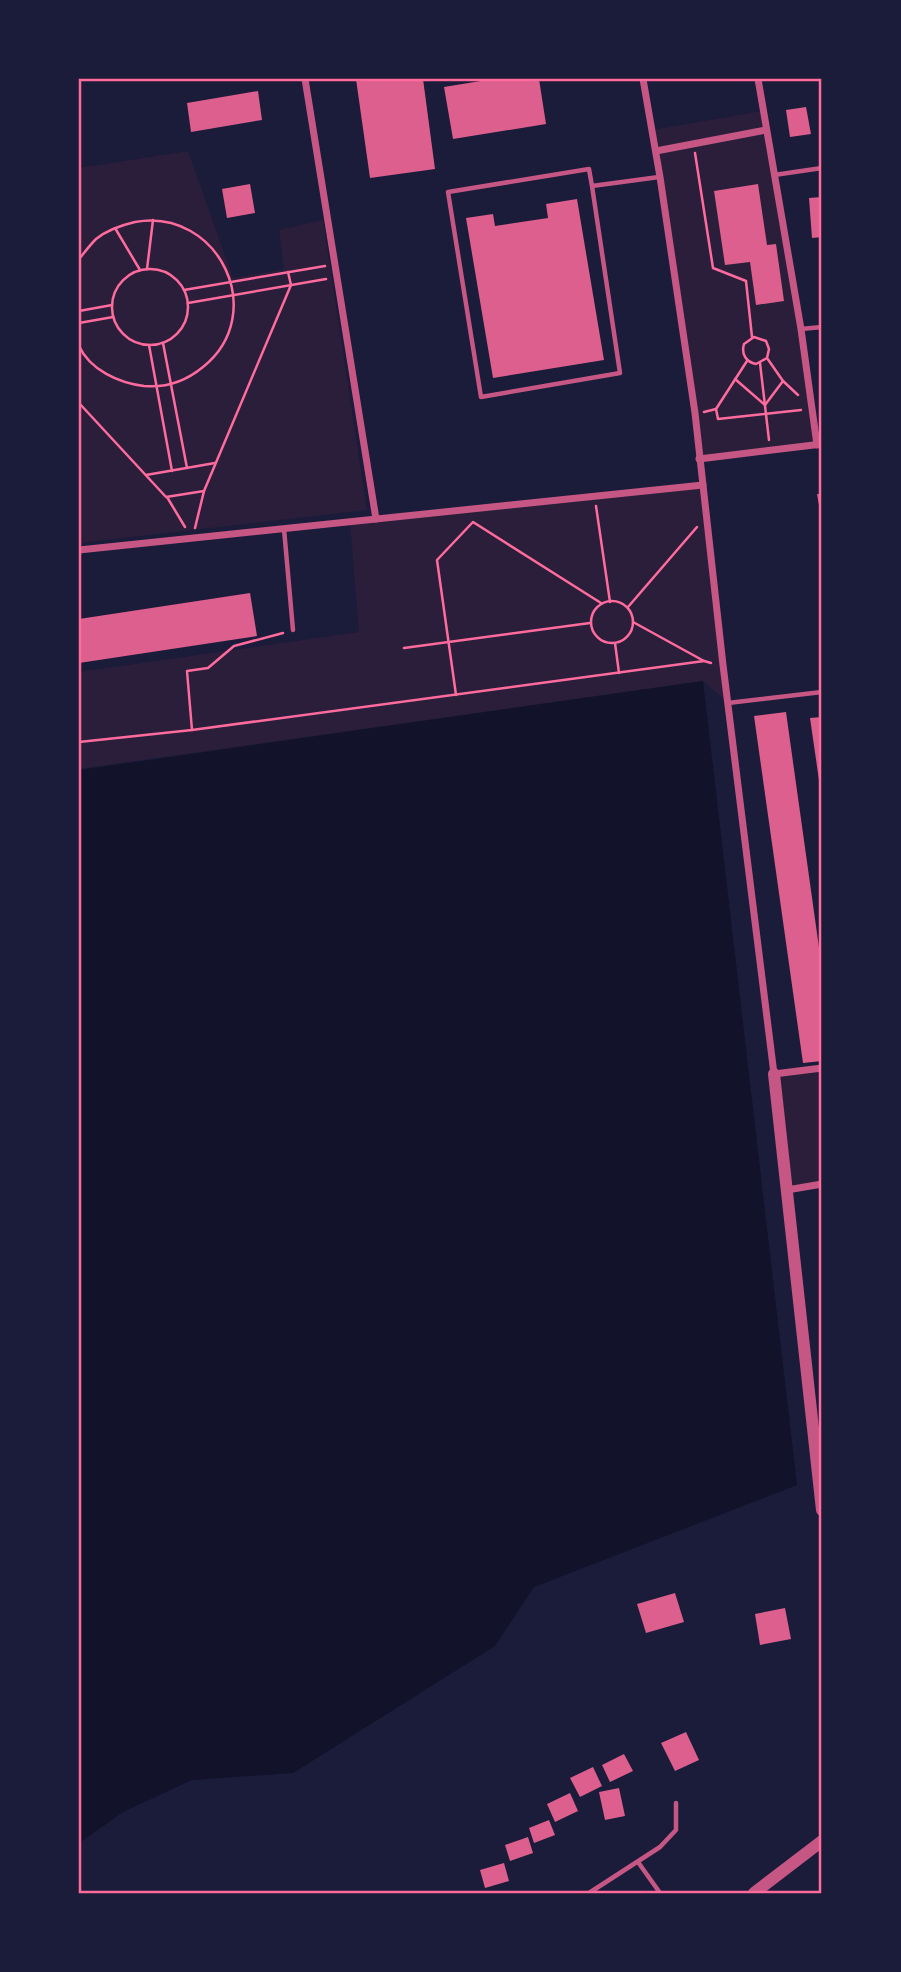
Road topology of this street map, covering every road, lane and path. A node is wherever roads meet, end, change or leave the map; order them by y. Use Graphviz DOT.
graph roads {
  1 [pos="305,79"];
  2 [pos="643,79"];
  3 [pos="758,79"];
  4 [pos="766,130"];
  5 [pos="694,143"];
  6 [pos="656,151"];
  7 [pos="822,168"];
  8 [pos="773,176"];
  9 [pos="660,177"];
  10 [pos="592,187"];
  11 [pos="153,220"];
  12 [pos="115,229"];
  13 [pos="79,259"];
  14 [pos="335,264"];
  15 [pos="147,269"];
  16 [pos="140,270"];
  17 [pos="288,272"];
  18 [pos="337,277"];
  19 [pos="231,282"];
  20 [pos="291,285"];
  21 [pos="184,290"];
  22 [pos="233,295"];
  23 [pos="188,303"];
  24 [pos="112,305"];
  25 [pos="79,311"];
  26 [pos="113,317"];
  27 [pos="79,323"];
  28 [pos="822,327"];
  29 [pos="801,328"];
  30 [pos="752,337"];
  31 [pos="163,343"];
  32 [pos="149,345"];
  33 [pos="79,346"];
  34 [pos="767,358"];
  35 [pos="747,361"];
  36 [pos="760,363"];
  37 [pos="735,379"];
  38 [pos="783,381"];
  39 [pos="172,384"];
  40 [pos="157,387"];
  41 [pos="79,403"];
  42 [pos="765,405"];
  43 [pos="716,409"];
  44 [pos="812,409"];
  45 [pos="695,413"];
  46 [pos="766,414"];
  47 [pos="819,445"];
  48 [pos="770,451"];
  49 [pos="699,459"];
  50 [pos="215,463"];
  51 [pos="187,468"];
  52 [pos="172,471"];
  53 [pos="146,475"];
  54 [pos="703,485"];
  55 [pos="204,491"];
  56 [pos="594,496"];
  57 [pos="167,497"];
  58 [pos="707,516"];
  59 [pos="376,519"];
  60 [pos="284,529"];
  61 [pos="193,538"];
  62 [pos="79,550"];
  63 [pos="610,602"];
  64 [pos="601,603"];
  65 [pos="628,607"];
  66 [pos="633,622"];
  67 [pos="590,623"];
  68 [pos="293,630"];
  69 [pos="449,642"];
  70 [pos="615,643"];
  71 [pos="404,648"];
  72 [pos="705,662"];
  73 [pos="723,665"];
  74 [pos="619,673"];
  75 [pos="822,692"];
  76 [pos="456,695"];
  77 [pos="728,703"];
  78 [pos="192,730"];
  79 [pos="79,742"];
  80 [pos="822,1068"];
  81 [pos="774,1074"];
  82 [pos="822,1184"];
  83 [pos="787,1190"];
  84 [pos="822,1510"];
  85 [pos="676,1804"];
  86 [pos="822,1841"];
  87 [pos="638,1862"];
  88 [pos="589,1893"];
  89 [pos="660,1893"];
  90 [pos="754,1893"];
  1 -- 14 [label="street"];
  2 -- 6 [label="street"];
  3 -- 4 [label="street"];
  4 -- 5 [label="street"];
  4 -- 8 [label="street"];
  5 -- 6 [label="street"];
  5 -- 30 [label="path"];
  6 -- 9 [label="street"];
  7 -- 8 [label="lane"];
  8 -- 29 [label="street"];
  9 -- 10 [label="lane"];
  9 -- 45 [label="street"];
  10 -- 10 [label="lane"];
  11 -- 12 [label="path"];
  11 -- 15 [label="path"];
  11 -- 19 [label="path"];
  12 -- 13 [label="path"];
  12 -- 16 [label="path"];
  14 -- 17 [label="path"];
  14 -- 18 [label="street"];
  15 -- 16 [label="path"];
  15 -- 21 [label="path"];
  16 -- 24 [label="path"];
  17 -- 19 [label="path"];
  17 -- 20 [label="path"];
  18 -- 20 [label="path"];
  18 -- 59 [label="street"];
  19 -- 21 [label="path"];
  19 -- 22 [label="path"];
  20 -- 22 [label="path"];
  20 -- 50 [label="path"];
  21 -- 23 [label="path"];
  22 -- 23 [label="path"];
  22 -- 39 [label="path"];
  23 -- 31 [label="path"];
  24 -- 25 [label="path"];
  24 -- 26 [label="path"];
  26 -- 27 [label="path"];
  26 -- 32 [label="path"];
  28 -- 29 [label="lane"];
  29 -- 44 [label="street"];
  30 -- 34 [label="path"];
  30 -- 35 [label="path"];
  31 -- 32 [label="path"];
  31 -- 39 [label="path"];
  32 -- 40 [label="path"];
  33 -- 40 [label="path"];
  34 -- 36 [label="path"];
  34 -- 38 [label="path"];
  35 -- 36 [label="path"];
  35 -- 37 [label="path"];
  36 -- 42 [label="path"];
  37 -- 42 [label="path"];
  37 -- 43 [label="path"];
  38 -- 42 [label="path"];
  38 -- 44 [label="path"];
  39 -- 40 [label="path"];
  39 -- 51 [label="path"];
  40 -- 52 [label="path"];
  41 -- 53 [label="path"];
  42 -- 46 [label="path"];
  43 -- 45 [label="path"];
  43 -- 46 [label="path"];
  44 -- 46 [label="path"];
  44 -- 47 [label="street"];
  45 -- 49 [label="street"];
  46 -- 48 [label="path"];
  47 -- 48 [label="street"];
  48 -- 49 [label="street"];
  49 -- 54 [label="street"];
  50 -- 51 [label="path"];
  50 -- 55 [label="path"];
  51 -- 52 [label="path"];
  52 -- 53 [label="path"];
  53 -- 57 [label="path"];
  54 -- 56 [label="street"];
  54 -- 58 [label="street"];
  55 -- 57 [label="path"];
  55 -- 61 [label="path"];
  56 -- 59 [label="street"];
  56 -- 63 [label="path"];
  57 -- 61 [label="path"];
  58 -- 65 [label="path"];
  58 -- 73 [label="street"];
  59 -- 60 [label="street"];
  60 -- 61 [label="street"];
  60 -- 68 [label="lane"];
  61 -- 62 [label="street"];
  63 -- 64 [label="path"];
  63 -- 65 [label="path"];
  64 -- 67 [label="path"];
  64 -- 69 [label="path"];
  65 -- 66 [label="path"];
  66 -- 70 [label="path"];
  66 -- 72 [label="path"];
  67 -- 69 [label="path"];
  67 -- 70 [label="path"];
  68 -- 78 [label="path"];
  69 -- 71 [label="path"];
  69 -- 76 [label="path"];
  70 -- 74 [label="path"];
  72 -- 73 [label="path"];
  72 -- 74 [label="path"];
  73 -- 77 [label="street"];
  74 -- 76 [label="path"];
  75 -- 77 [label="lane"];
  76 -- 78 [label="path"];
  77 -- 81 [label="street"];
  78 -- 79 [label="path"];
  80 -- 81 [label="street"];
  81 -- 83 [label="street"];
  82 -- 83 [label="street"];
  83 -- 84 [label="street"];
  85 -- 87 [label="lane"];
  86 -- 90 [label="street"];
  87 -- 88 [label="lane"];
  87 -- 89 [label="lane"];
}
